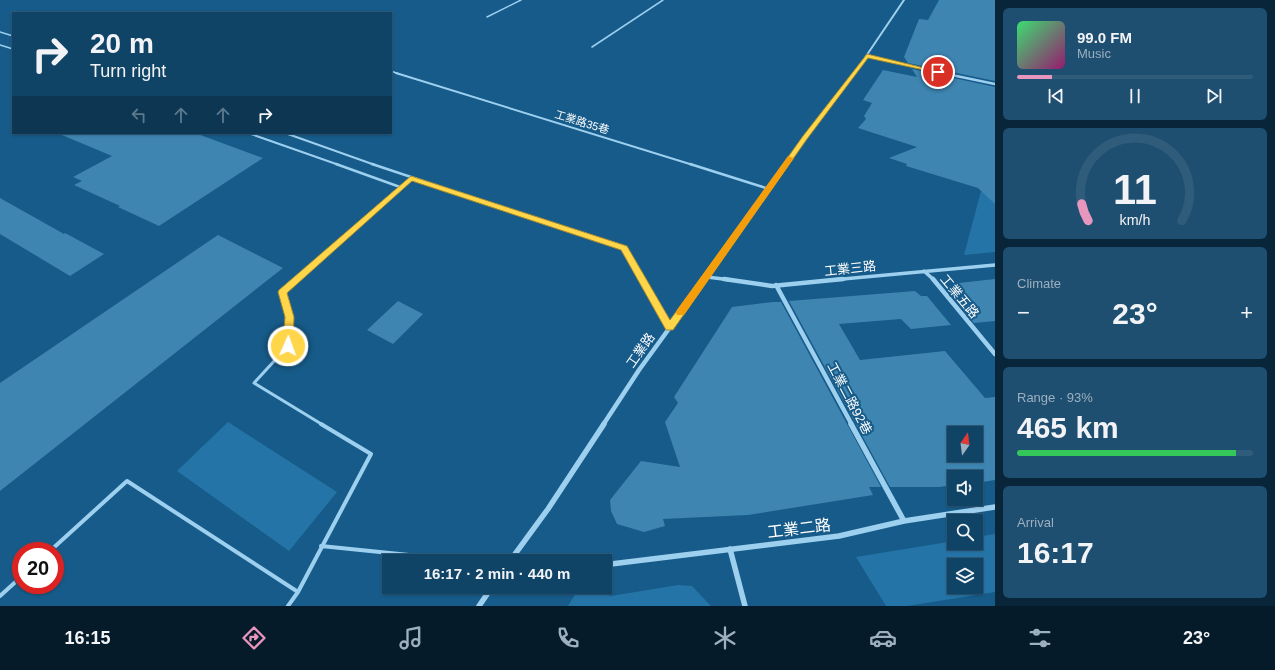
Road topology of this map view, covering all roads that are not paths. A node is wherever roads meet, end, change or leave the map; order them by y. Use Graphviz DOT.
graph roads {
  1 [pos="521,0"];
  2 [pos="663,0"];
  3 [pos="904,0"];
  4 [pos="487,17"];
  5 [pos="0,32"];
  6 [pos="12,36"];
  7 [pos="0,45"];
  8 [pos="592,47"];
  9 [pos="12,49"];
  10 [pos="867,56"];
  11 [pos="392,71"];
  12 [pos="995,84"];
  13 [pos="251,134"];
  14 [pos="288,134"];
  15 [pos="411,178"];
  16 [pos="400,187"];
  17 [pos="769,189"];
  18 [pos="995,265"];
  19 [pos="924,271"];
  20 [pos="707,277"];
  21 [pos="776,285"];
  22 [pos="670,328"];
  23 [pos="995,354"];
  24 [pos="995,507"];
  25 [pos="904,522"];
  26 [pos="60,542"];
  27 [pos="321,546"];
  28 [pos="730,550"];
  29 [pos="399,554"];
  30 [pos="515,554"];
  31 [pos="612,564"];
  32 [pos="12,585"];
  33 [pos="298,592"];
  34 [pos="487,594"];
  35 [pos="0,596"];
  36 [pos="288,606"];
  37 [pos="479,606"];
  38 [pos="745,606"];
  1 -- 4 [label="lane"];
  2 -- 8 [label="lane"];
  3 -- 10 [label="street, 工業路"];
  5 -- 6 [label="lane"];
  7 -- 9 [label="lane"];
  10 -- 12 [label="street"];
  10 -- 17 [label="street, 工業路"];
  11 -- 17 [label="lane, 工業路35巷"];
  13 -- 16 [label="lane"];
  14 -- 15 [label="lane"];
  15 -- 16 [label="lane"];
  15 -- 22 [label="lane"];
  16 -- 27 [label="lane"];
  17 -- 20 [label="street, 工業路"];
  18 -- 19 [label="street, 工業三路"];
  19 -- 21 [label="street, 工業三路"];
  19 -- 23 [label="street, 工業五路"];
  20 -- 21 [label="street, 工業三路"];
  20 -- 22 [label="street, 工業路"];
  21 -- 25 [label="street, 工業二路92巷"];
  22 -- 30 [label="street, 工業路"];
  24 -- 25 [label="street, 工業二路"];
  25 -- 28 [label="street, 工業二路"];
  26 -- 33 [label="lane"];
  27 -- 29 [label="lane"];
  27 -- 33 [label="lane"];
  28 -- 31 [label="street, 工業二路"];
  28 -- 38 [label="street"];
  32 -- 35 [label="lane"];
  33 -- 36 [label="lane"];
  34 -- 37 [label="street"];
}
